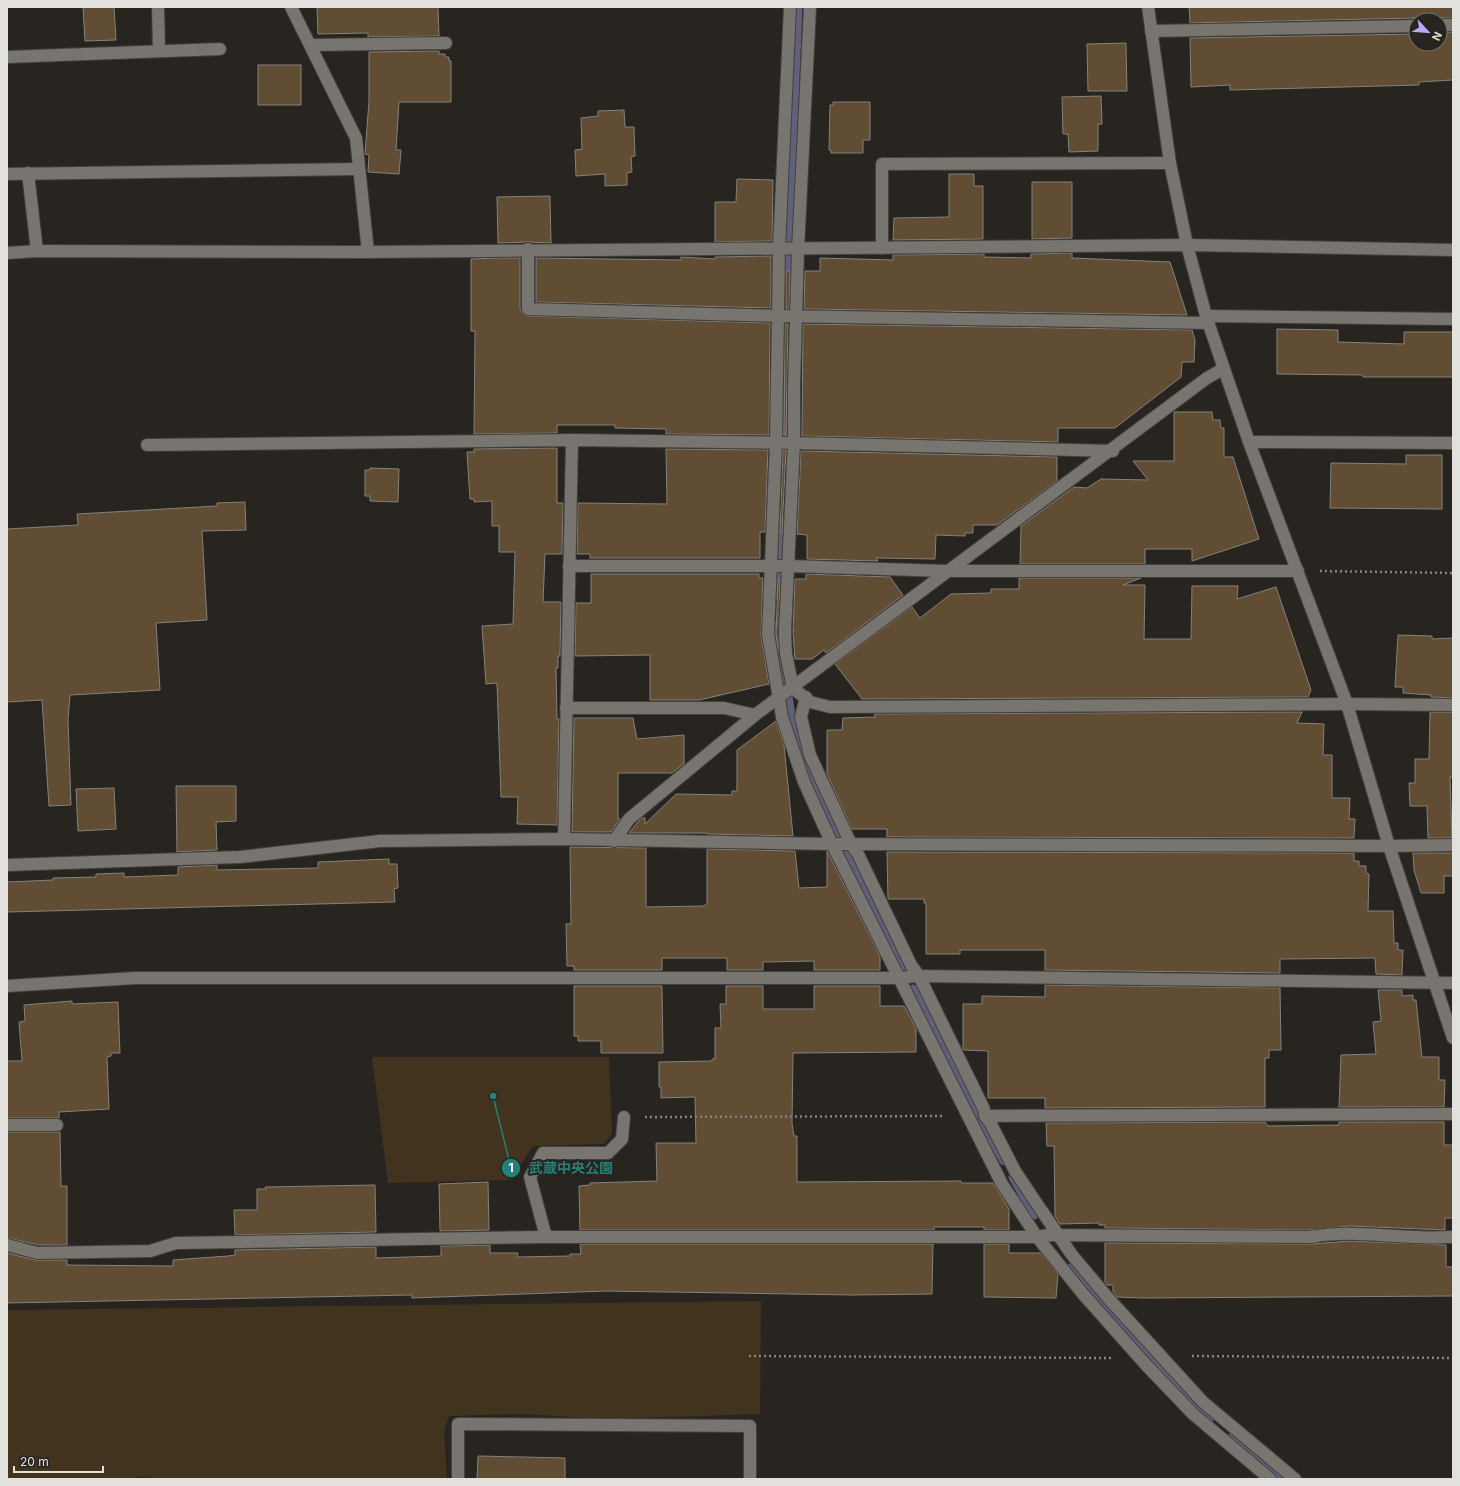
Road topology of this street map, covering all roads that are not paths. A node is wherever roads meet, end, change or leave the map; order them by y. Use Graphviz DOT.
graph roads {
  1 [pos="158,7"];
  2 [pos="291,7"];
  3 [pos="790,7"];
  4 [pos="810,7"];
  5 [pos="1148,7"];
  6 [pos="1408,26"];
  7 [pos="1150,31"];
  8 [pos="446,43"];
  9 [pos="310,46"];
  10 [pos="220,49"];
  11 [pos="159,51"];
  12 [pos="7,57"];
  13 [pos="1170,163"];
  14 [pos="359,169"];
  15 [pos="28,173"];
  16 [pos="7,174"];
  17 [pos="1187,245"];
  18 [pos="779,248"];
  19 [pos="882,248"];
  20 [pos="528,249"];
  21 [pos="798,250"];
  22 [pos="1453,250"];
  23 [pos="37,251"];
  24 [pos="368,252"];
  25 [pos="7,253"];
  26 [pos="779,316"];
  27 [pos="796,316"];
  28 [pos="1453,319"];
  29 [pos="1208,320"];
  30 [pos="1223,369"];
  31 [pos="572,440"];
  32 [pos="1248,442"];
  33 [pos="776,443"];
  34 [pos="794,443"];
  35 [pos="1453,443"];
  36 [pos="147,445"];
  37 [pos="1112,450"];
  38 [pos="569,566"];
  39 [pos="788,566"];
  40 [pos="769,567"];
  41 [pos="947,571"];
  42 [pos="1298,571"];
  43 [pos="793,688"];
  44 [pos="806,697"];
  45 [pos="779,698"];
  46 [pos="1347,704"];
  47 [pos="1453,704"];
  48 [pos="566,708"];
  49 [pos="755,715"];
  50 [pos="564,839"];
  51 [pos="614,841"];
  52 [pos="832,844"];
  53 [pos="851,844"];
  54 [pos="1453,845"];
  55 [pos="1389,846"];
  56 [pos="7,865"];
  57 [pos="918,976"];
  58 [pos="900,978"];
  59 [pos="1453,983"];
  60 [pos="1435,984"];
  61 [pos="7,986"];
  62 [pos="1453,1038"];
  63 [pos="1453,1114"];
  64 [pos="985,1116"];
  65 [pos="624,1117"];
  66 [pos="7,1125"];
  67 [pos="57,1125"];
  68 [pos="1058,1235"];
  69 [pos="1453,1236"];
  70 [pos="546,1237"];
  71 [pos="1037,1237"];
  72 [pos="7,1245"];
  73 [pos="458,1479"];
  74 [pos="750,1479"];
  75 [pos="1270,1479"];
  76 [pos="1295,1479"];
  1 -- 11 [label="street"];
  2 -- 9 [label="street"];
  3 -- 18 [label="street"];
  4 -- 21 [label="street"];
  5 -- 7 [label="street"];
  6 -- 7 [label="street"];
  7 -- 13 [label="street"];
  8 -- 9 [label="street"];
  9 -- 14 [label="street"];
  10 -- 11 [label="street"];
  11 -- 12 [label="street"];
  13 -- 17 [label="street"];
  13 -- 19 [label="street"];
  14 -- 15 [label="street"];
  14 -- 24 [label="street"];
  15 -- 16 [label="street"];
  15 -- 23 [label="street"];
  17 -- 19 [label="street"];
  17 -- 22 [label="street"];
  17 -- 29 [label="street"];
  18 -- 20 [label="street"];
  18 -- 21 [label="street"];
  18 -- 26 [label="street"];
  19 -- 21 [label="street"];
  20 -- 24 [label="street"];
  20 -- 26 [label="street"];
  21 -- 27 [label="street"];
  23 -- 24 [label="street"];
  23 -- 25 [label="street"];
  26 -- 27 [label="street"];
  26 -- 33 [label="street"];
  27 -- 29 [label="street"];
  27 -- 34 [label="street"];
  28 -- 29 [label="street"];
  29 -- 30 [label="street"];
  30 -- 32 [label="street"];
  30 -- 37 [label="street"];
  31 -- 33 [label="street"];
  31 -- 36 [label="street"];
  31 -- 38 [label="street"];
  32 -- 35 [label="street"];
  32 -- 42 [label="street"];
  33 -- 34 [label="street"];
  33 -- 40 [label="street"];
  34 -- 37 [label="street"];
  34 -- 39 [label="street"];
  37 -- 41 [label="street"];
  38 -- 40 [label="street"];
  38 -- 48 [label="street"];
  39 -- 40 [label="street"];
  39 -- 41 [label="street"];
  39 -- 43 [label="street"];
  40 -- 45 [label="street"];
  41 -- 42 [label="street"];
  41 -- 43 [label="street"];
  42 -- 46 [label="street"];
  43 -- 44 [label="street"];
  43 -- 45 [label="street"];
  44 -- 46 [label="street"];
  44 -- 53 [label="street"];
  45 -- 49 [label="street"];
  45 -- 52 [label="street"];
  46 -- 47 [label="street"];
  46 -- 55 [label="street"];
  48 -- 49 [label="street"];
  48 -- 50 [label="street"];
  49 -- 51 [label="street"];
  50 -- 51 [label="street"];
  50 -- 56 [label="street"];
  51 -- 52 [label="street"];
  52 -- 53 [label="street"];
  52 -- 58 [label="street"];
  53 -- 55 [label="street"];
  53 -- 57 [label="street"];
  54 -- 55 [label="street"];
  55 -- 60 [label="street"];
  57 -- 58 [label="street"];
  57 -- 60 [label="street"];
  57 -- 64 [label="street"];
  58 -- 61 [label="street"];
  58 -- 71 [label="street"];
  59 -- 60 [label="street"];
  60 -- 62 [label="street"];
  63 -- 64 [label="street"];
  64 -- 68 [label="street"];
  65 -- 70 [label="street"];
  66 -- 67 [label="street"];
  68 -- 69 [label="street"];
  68 -- 71 [label="street"];
  68 -- 76 [label="street"];
  70 -- 71 [label="street"];
  70 -- 72 [label="street"];
  71 -- 75 [label="street"];
  73 -- 74 [label="street"];
}
